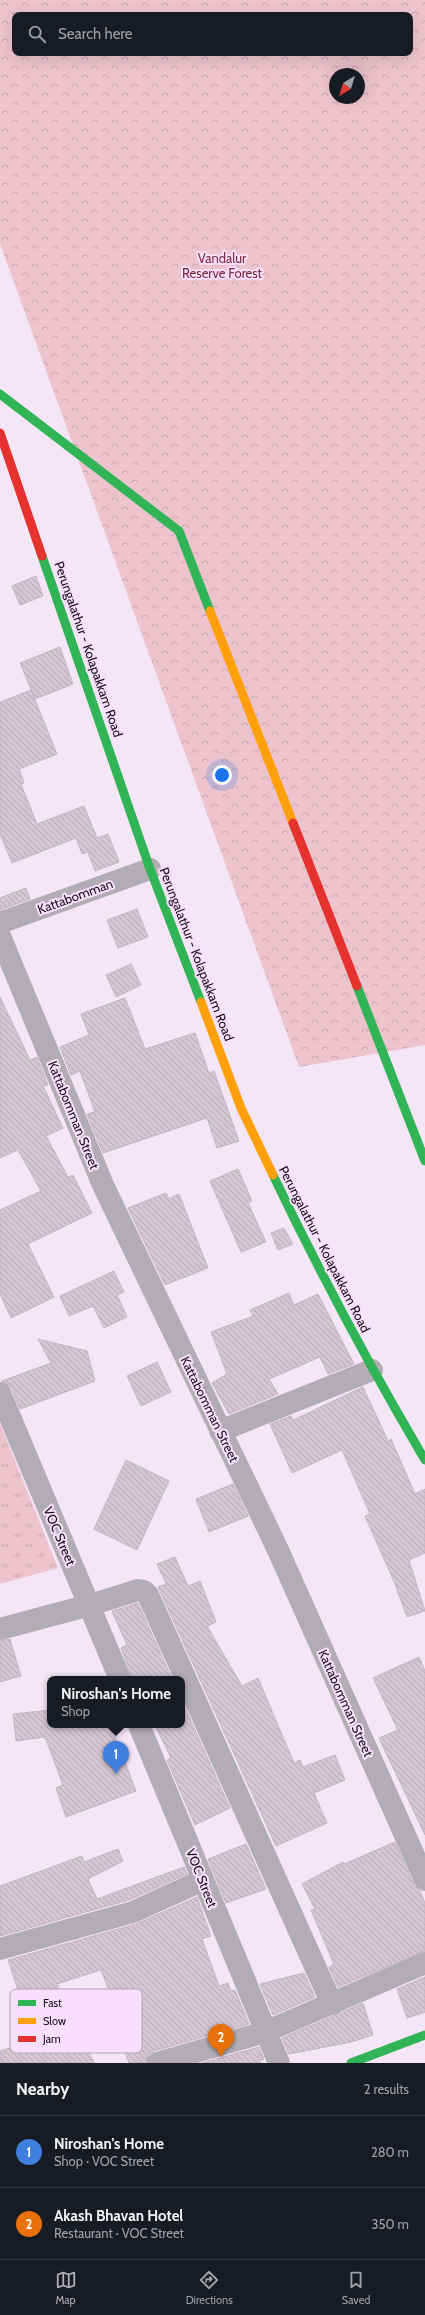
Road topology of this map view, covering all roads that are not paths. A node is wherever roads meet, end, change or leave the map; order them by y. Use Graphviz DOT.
graph roads {
  1 [pos="0,394"];
  2 [pos="0,433"];
  3 [pos="150,869"];
  4 [pos="0,923"];
  5 [pos="0,936"];
  6 [pos="425,1161"];
  7 [pos="372,1370"];
  8 [pos="0,1393"];
  9 [pos="220,1431"];
  10 [pos="425,1460"];
  11 [pos="90,1606"];
  12 [pos="0,1628"];
  13 [pos="119,1676"];
  14 [pos="140,1728"];
  15 [pos="203,1880"];
  16 [pos="425,1880"];
  17 [pos="0,1949"];
  18 [pos="425,1963"];
  19 [pos="332,2004"];
  20 [pos="265,2032"];
  21 [pos="425,2035"];
  22 [pos="157,2063"];
  23 [pos="279,2063"];
  24 [pos="351,2063"];
  1 -- 6 [label="main road"];
  2 -- 3 [label="main road, Perungalathur - Kolapakkam Road"];
  3 -- 4 [label="street, Kattabomman"];
  3 -- 7 [label="main road, Perungalathur - Kolapakkam Road"];
  5 -- 9 [label="street, Kattabomman Street"];
  7 -- 9 [label="street"];
  7 -- 10 [label="main road, Perungalathur - Kolapakkam Road"];
  8 -- 11 [label="street, VOC Street"];
  9 -- 16 [label="street, Kattabomman Street"];
  11 -- 12 [label="street"];
  11 -- 13 [label="street, VOC Street"];
  11 -- 19 [label="street"];
  14 -- 15 [label="street, VOC Street"];
  15 -- 17 [label="street"];
  15 -- 20 [label="street, VOC Street"];
  18 -- 19 [label="street"];
  19 -- 20 [label="street"];
  20 -- 22 [label="street"];
  20 -- 23 [label="street, VOC Street"];
  21 -- 24 [label="main road"];
}
